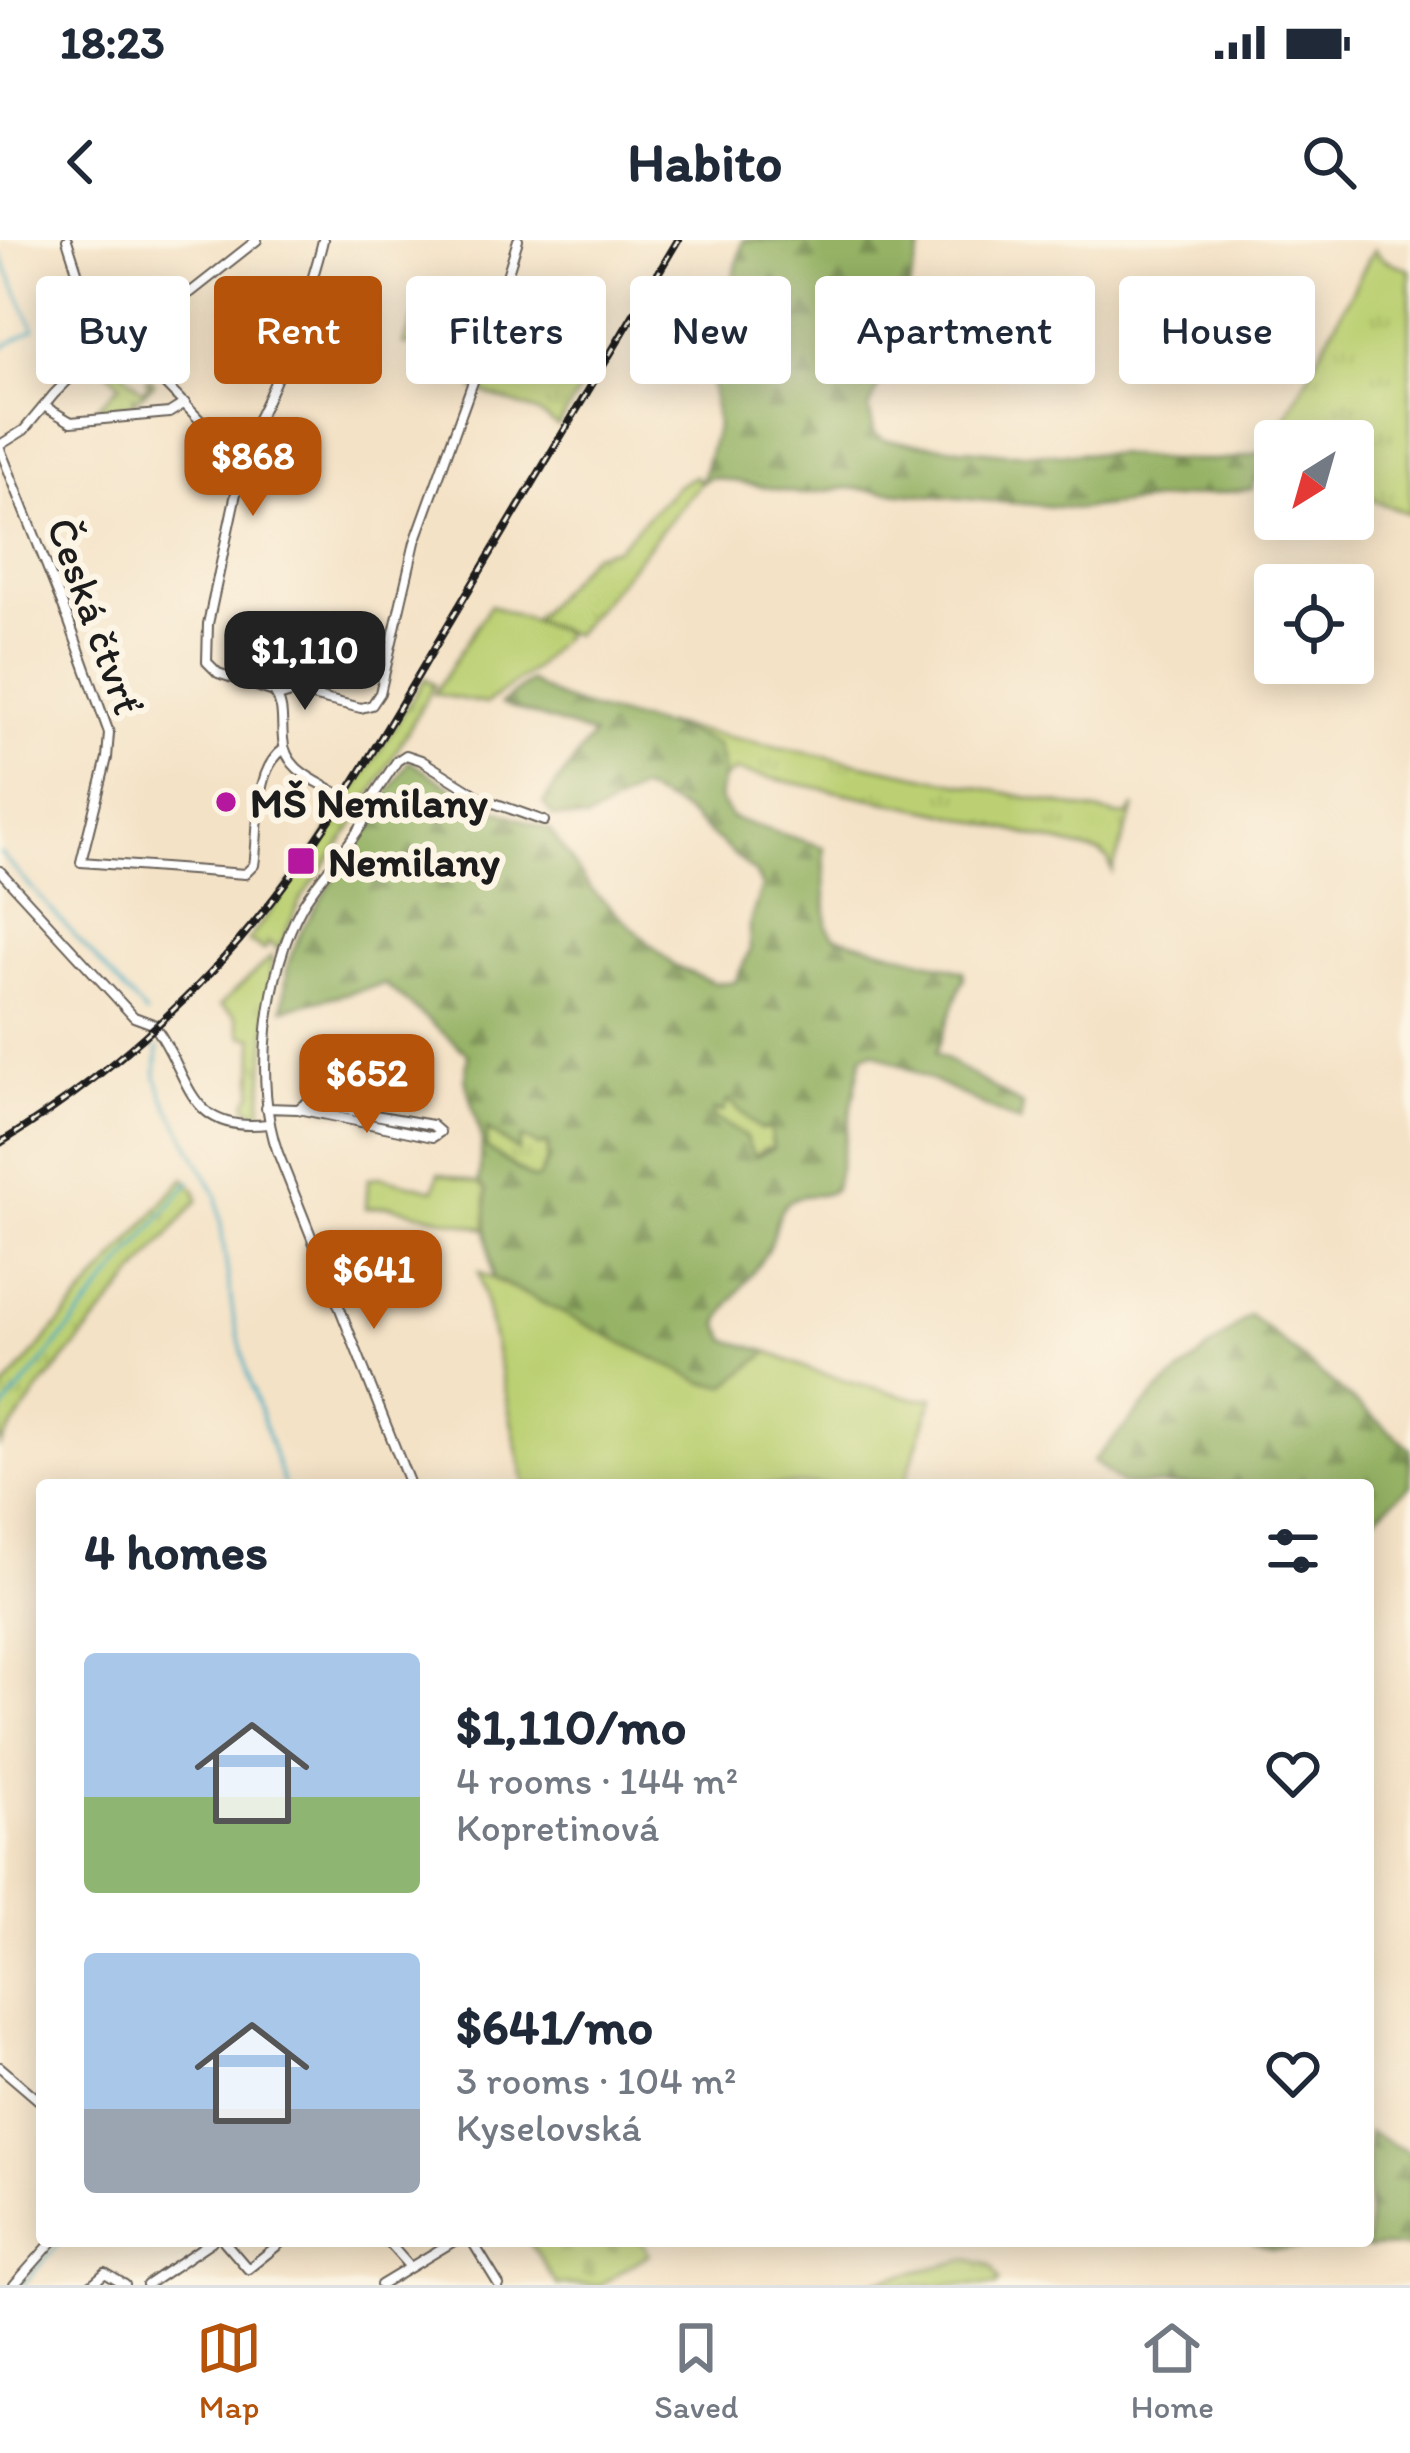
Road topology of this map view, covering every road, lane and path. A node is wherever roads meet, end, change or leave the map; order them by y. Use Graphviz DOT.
graph roads {
  1 [pos="67,240"];
  2 [pos="257,240"];
  3 [pos="323,240"];
  4 [pos="518,240"];
  5 [pos="79,276"];
  6 [pos="190,293"];
  7 [pos="66,384"];
  8 [pos="166,384"];
  9 [pos="185,404"];
  10 [pos="44,406"];
  11 [pos="0,447"];
  12 [pos="232,454"];
  13 [pos="278,697"];
  14 [pos="284,749"];
  15 [pos="363,811"];
  16 [pos="544,821"];
  17 [pos="0,871"];
  18 [pos="266,1108"];
  19 [pos="298,1109"];
  20 [pos="268,1124"];
  21 [pos="408,1479"];
  22 [pos="0,2067"];
  23 [pos="36,2099"];
  24 [pos="48,2247"];
  25 [pos="203,2247"];
  26 [pos="229,2247"];
  27 [pos="276,2247"];
  28 [pos="392,2247"];
  29 [pos="444,2247"];
  30 [pos="476,2247"];
  31 [pos="410,2268"];
  32 [pos="14,2285"];
  33 [pos="91,2285"];
  34 [pos="125,2285"];
  35 [pos="147,2285"];
  36 [pos="381,2285"];
  37 [pos="499,2285"];
  1 -- 5 [label="street"];
  2 -- 6 [label="street"];
  3 -- 12 [label="street"];
  4 -- 13 [label="street"];
  7 -- 10 [label="street"];
  8 -- 9 [label="street"];
  9 -- 10 [label="street"];
  9 -- 12 [label="street"];
  10 -- 11 [label="street"];
  11 -- 14 [label="street, Česká čtvrť"];
  12 -- 13 [label="street"];
  13 -- 14 [label="street"];
  14 -- 15 [label="street, bridge"];
  15 -- 16 [label="street"];
  15 -- 18 [label="street"];
  17 -- 20 [label="street"];
  18 -- 19 [label="street"];
  18 -- 20 [label="street"];
  19 -- 19 [label="street"];
  20 -- 21 [label="street"];
  22 -- 23 [label="street"];
  24 -- 32 [label="street"];
  25 -- 35 [label="street"];
  26 -- 27 [label="street"];
  28 -- 31 [label="street"];
  29 -- 31 [label="street"];
  30 -- 37 [label="street"];
  31 -- 36 [label="street"];
  33 -- 34 [label="street"];
}
